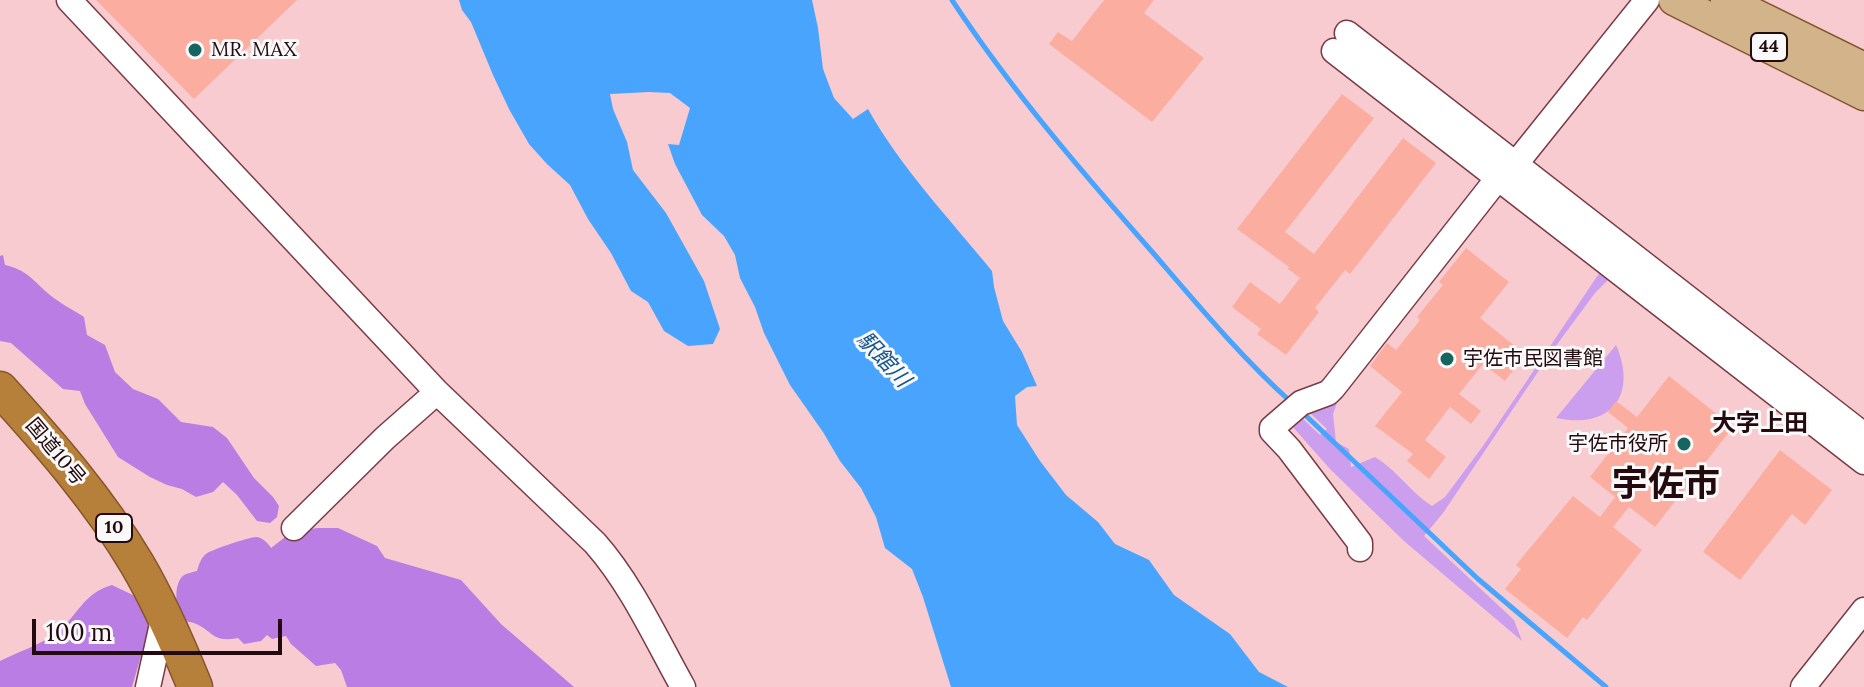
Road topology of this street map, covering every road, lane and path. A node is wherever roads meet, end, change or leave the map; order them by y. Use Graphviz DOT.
graph roads {
  1 [pos="69,0"];
  2 [pos="1647,0"];
  3 [pos="1674,0"];
  4 [pos="1726,0"];
  5 [pos="1341,42"];
  6 [pos="1864,68"];
  7 [pos="1864,95"];
  8 [pos="1505,175"];
  9 [pos="0,389"];
  10 [pos="437,392"];
  11 [pos="1864,435"];
  12 [pos="1864,462"];
  13 [pos="294,528"];
  14 [pos="1360,549"];
  15 [pos="1864,610"];
  16 [pos="164,615"];
  17 [pos="148,687"];
  18 [pos="195,687"];
  19 [pos="683,687"];
  20 [pos="1803,687"];
  1 -- 10 [label="street"];
  2 -- 8 [label="street"];
  3 -- 7 [label="main road, 44"];
  4 -- 6 [label="main road, 44"];
  5 -- 8 [label="street"];
  8 -- 11 [label="street"];
  8 -- 12 [label="street"];
  8 -- 14 [label="street"];
  9 -- 16 [label="highway, 国道10号 / 10"];
  10 -- 13 [label="street"];
  10 -- 19 [label="street"];
  15 -- 20 [label="street"];
  16 -- 17 [label="street"];
  16 -- 18 [label="highway, 国道10号 / 10"];
}
